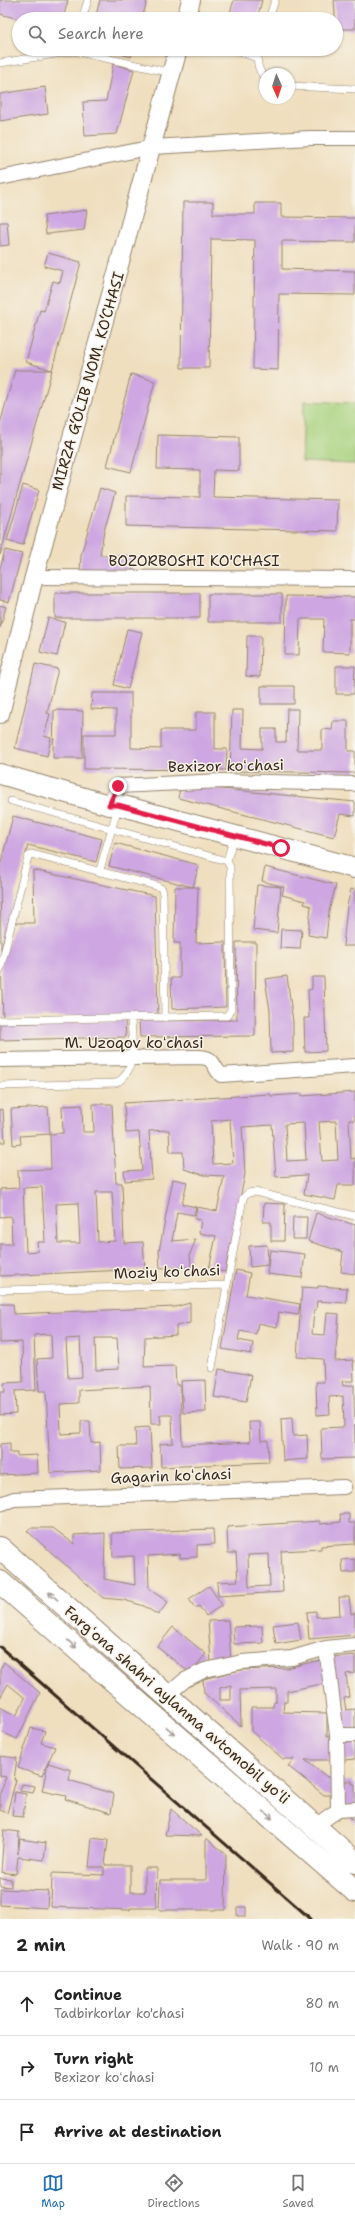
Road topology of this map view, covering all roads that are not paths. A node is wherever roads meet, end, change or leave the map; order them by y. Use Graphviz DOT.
graph roads {
  1 [pos="88,0"];
  2 [pos="191,0"];
  3 [pos="275,0"];
  4 [pos="84,12"];
  5 [pos="188,12"];
  6 [pos="271,12"];
  7 [pos="40,56"];
  8 [pos="100,56"];
  9 [pos="176,56"];
  10 [pos="251,56"];
  11 [pos="257,58"];
  12 [pos="0,63"];
  13 [pos="259,70"];
  14 [pos="172,73"];
  15 [pos="295,86"];
  16 [pos="355,89"];
  17 [pos="355,138"];
  18 [pos="153,147"];
  19 [pos="0,178"];
  20 [pos="34,577"];
  21 [pos="355,580"];
  22 [pos="0,714"];
  23 [pos="0,774"];
  24 [pos="355,784"];
  25 [pos="11,801"];
  26 [pos="114,805"];
  27 [pos="112,828"];
  28 [pos="234,836"];
  29 [pos="227,860"];
  30 [pos="355,868"];
  31 [pos="99,873"];
  32 [pos="0,970"];
  33 [pos="165,1018"];
  34 [pos="131,1019"];
  35 [pos="0,1020"];
  36 [pos="132,1059"];
  37 [pos="0,1060"];
  38 [pos="355,1066"];
  39 [pos="0,1086"];
  40 [pos="355,1216"];
  41 [pos="227,1285"];
  42 [pos="0,1290"];
  43 [pos="212,1368"];
  44 [pos="344,1487"];
  45 [pos="0,1504"];
  46 [pos="0,1548"];
  47 [pos="0,1582"];
  48 [pos="355,1645"];
  49 [pos="326,1648"];
  50 [pos="167,1696"];
  51 [pos="337,1735"];
  52 [pos="355,1735"];
  53 [pos="355,1809"];
  54 [pos="338,1810"];
  55 [pos="315,1826"];
  56 [pos="355,1862"];
  57 [pos="355,1891"];
  1 -- 4 [label="lane"];
  2 -- 5 [label="street"];
  3 -- 6 [label="lane"];
  7 -- 12 [label="lane"];
  8 -- 14 [label="lane"];
  9 -- 14 [label="street, MIRZA G‘OLIB NOM. KO‘CHASI"];
  10 -- 11 [label="lane"];
  11 -- 13 [label="lane"];
  14 -- 18 [label="street, MIRZA G‘OLIB NOM. KO‘CHASI"];
  15 -- 16 [label="lane"];
  17 -- 18 [label="street"];
  18 -- 19 [label="street"];
  18 -- 20 [label="street, MIRZA G‘OLIB NOM. KO‘CHASI"];
  20 -- 21 [label="street, BOZORBOSHI KO'CHASI"];
  20 -- 22 [label="street, MIRZA G‘OLIB NOM. KO‘CHASI"];
  23 -- 26 [label="main road"];
  24 -- 26 [label="street, Bexizor koʻchasi"];
  25 -- 27 [label="lane"];
  26 -- 27 [label="lane"];
  26 -- 28 [label="main road"];
  27 -- 29 [label="lane"];
  27 -- 31 [label="lane"];
  28 -- 29 [label="lane"];
  28 -- 30 [label="main road"];
  29 -- 33 [label="lane"];
  31 -- 32 [label="lane"];
  31 -- 33 [label="lane"];
  33 -- 34 [label="lane"];
  34 -- 35 [label="lane"];
  34 -- 36 [label="lane"];
  36 -- 37 [label="street, M. Uzoqov koʻchasi"];
  36 -- 38 [label="street, M. Uzoqov koʻchasi"];
  36 -- 39 [label="lane"];
  40 -- 41 [label="lane, Moziy koʻchasi"];
  41 -- 42 [label="lane, Moziy koʻchasi"];
  41 -- 43 [label="lane"];
  44 -- 45 [label="street, Gagarin koʻchasi"];
  50 -- 46 [label="highway, Fargʻona shahri aylanma avtomobil yoʻli, one-way"];
  47 -- 57 [label="highway, Fargʻona shahri aylanma avtomobil yoʻli, one-way"];
  48 -- 49 [label="street"];
  49 -- 50 [label="street"];
  49 -- 51 [label="street"];
  50 -- 55 [label="highway, Fargʻona shahri aylanma avtomobil yoʻli"];
  51 -- 52 [label="street"];
  51 -- 54 [label="street"];
  53 -- 54 [label="street"];
  54 -- 55 [label="street"];
  55 -- 56 [label="highway, Fargʻona shahri aylanma avtomobil yoʻli"];
}
